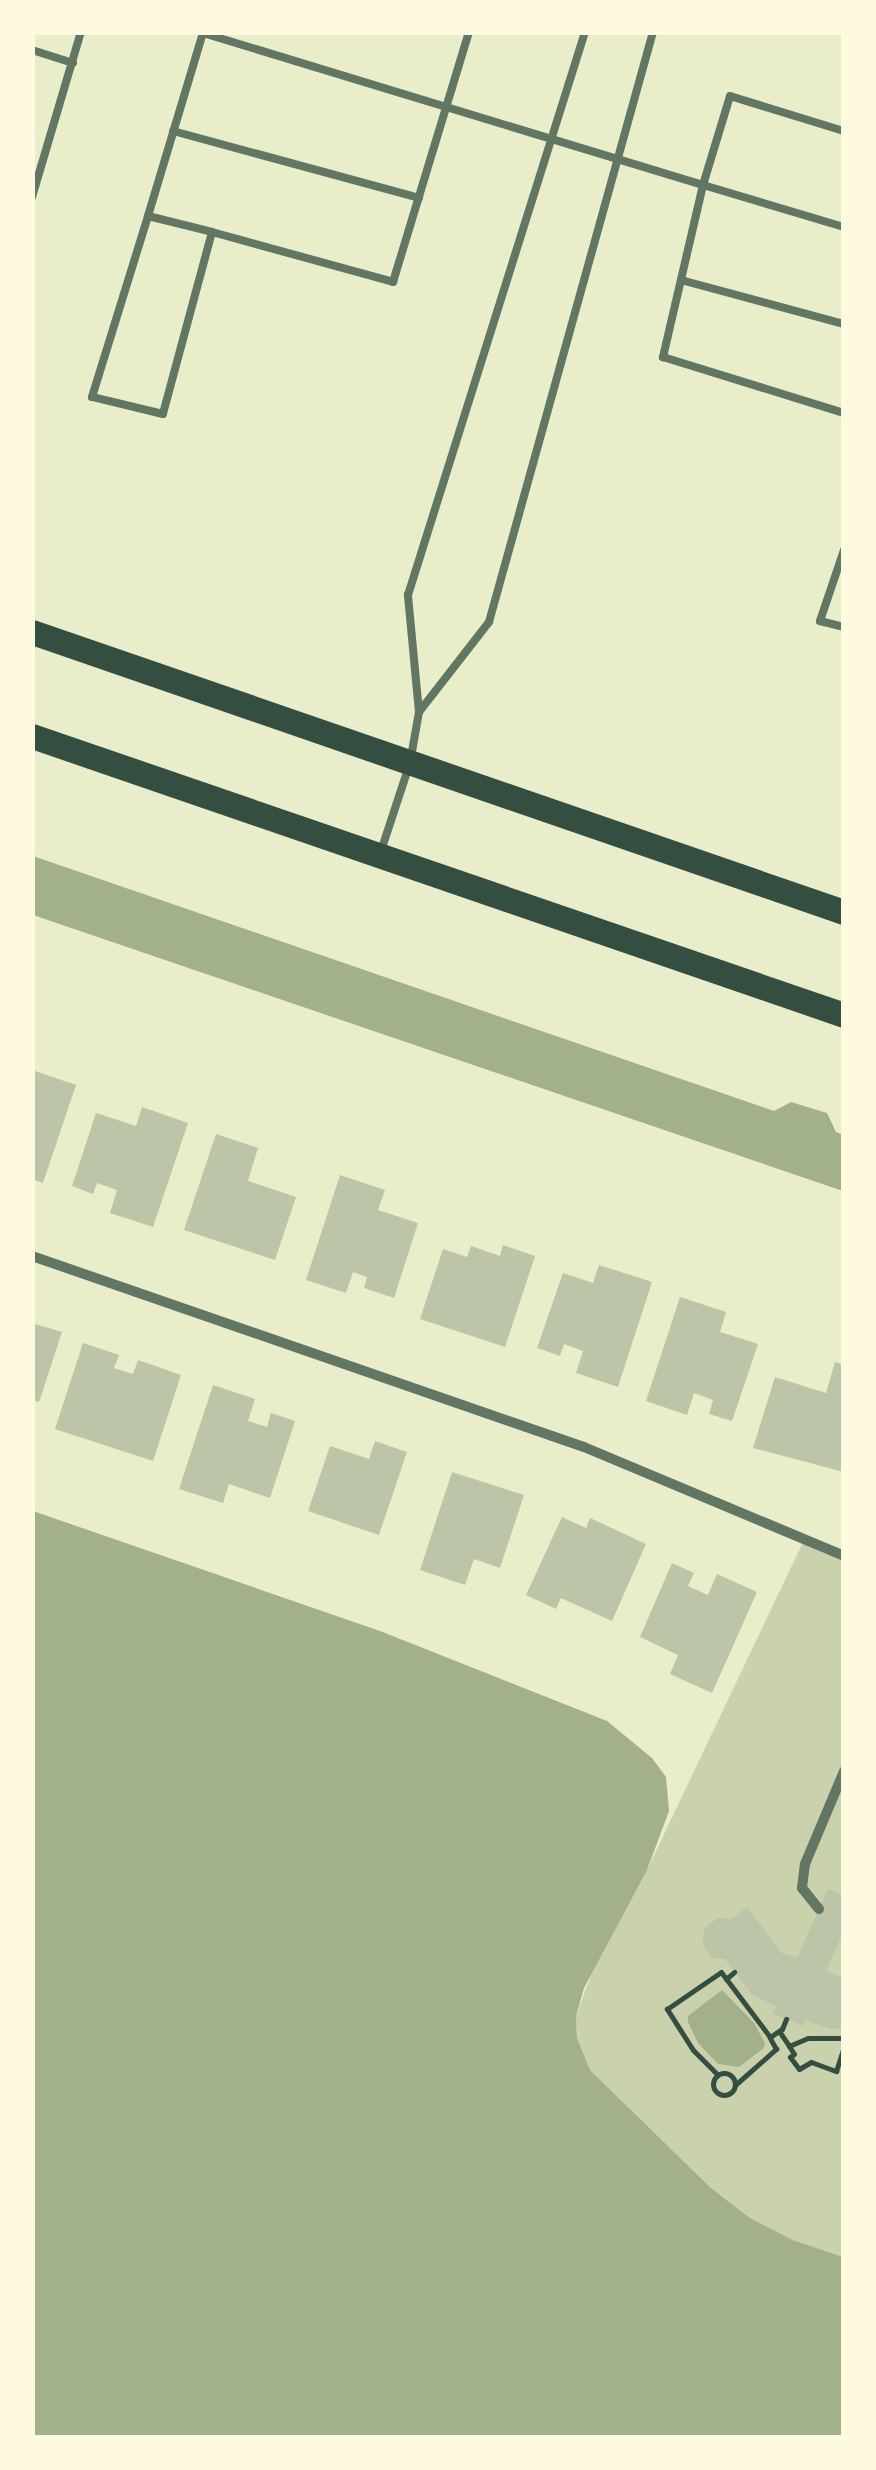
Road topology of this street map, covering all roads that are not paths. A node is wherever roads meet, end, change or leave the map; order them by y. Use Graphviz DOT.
graph roads {
  1 [pos="82,32"];
  2 [pos="469,32"];
  3 [pos="585,32"];
  4 [pos="652,32"];
  5 [pos="204,33"];
  6 [pos="32,50"];
  7 [pos="73,63"];
  8 [pos="448,107"];
  9 [pos="844,130"];
  10 [pos="174,131"];
  11 [pos="550,138"];
  12 [pos="616,158"];
  13 [pos="702,185"];
  14 [pos="32,197"];
  15 [pos="419,198"];
  16 [pos="148,216"];
  17 [pos="844,226"];
  18 [pos="212,232"];
  19 [pos="682,280"];
  20 [pos="844,324"];
  21 [pos="844,414"];
  22 [pos="844,550"];
  23 [pos="844,627"];
  24 [pos="32,632"];
  25 [pos="420,712"];
  26 [pos="32,736"];
  27 [pos="410,763"];
  28 [pos="379,855"];
  29 [pos="844,912"];
  30 [pos="774,992"];
  31 [pos="844,1004"];
  32 [pos="844,1015"];
  33 [pos="32,1256"];
  34 [pos="844,1556"];
  35 [pos="844,1771"];
  36 [pos="819,1909"];
  1 -- 7 [label="lane"];
  2 -- 8 [label="lane"];
  3 -- 11 [label="lane"];
  4 -- 12 [label="lane"];
  5 -- 8 [label="lane"];
  5 -- 10 [label="lane"];
  6 -- 7 [label="lane"];
  7 -- 14 [label="lane"];
  8 -- 11 [label="lane"];
  8 -- 15 [label="lane"];
  9 -- 13 [label="lane"];
  10 -- 15 [label="lane"];
  10 -- 16 [label="lane"];
  11 -- 12 [label="lane"];
  11 -- 25 [label="lane"];
  12 -- 13 [label="lane"];
  12 -- 25 [label="lane"];
  13 -- 17 [label="lane"];
  13 -- 19 [label="lane"];
  15 -- 18 [label="lane"];
  16 -- 18 [label="lane"];
  16 -- 18 [label="lane"];
  19 -- 20 [label="lane"];
  19 -- 21 [label="lane"];
  22 -- 23 [label="lane"];
  24 -- 27 [label="main road"];
  25 -- 27 [label="lane"];
  26 -- 28 [label="main road"];
  27 -- 28 [label="lane"];
  27 -- 29 [label="main road"];
  28 -- 30 [label="main road"];
  30 -- 31 [label="main road"];
  30 -- 32 [label="main road"];
  33 -- 34 [label="street"];
  35 -- 36 [label="street"];
}
